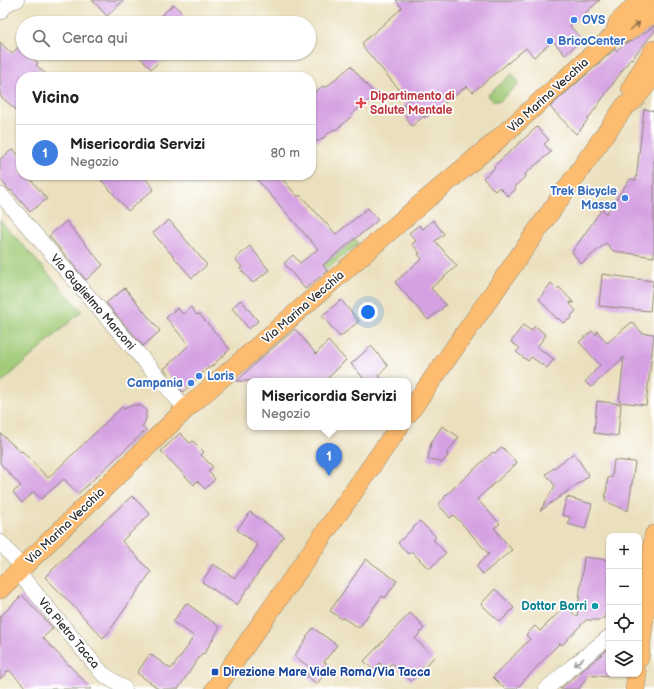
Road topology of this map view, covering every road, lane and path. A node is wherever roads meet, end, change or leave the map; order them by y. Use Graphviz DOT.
graph roads {
  1 [pos="646,0"];
  2 [pos="654,14"];
  3 [pos="615,34"];
  4 [pos="654,50"];
  5 [pos="654,75"];
  6 [pos="625,106"];
  7 [pos="1,195"];
  8 [pos="186,409"];
  9 [pos="411,410"];
  10 [pos="397,430"];
  11 [pos="654,535"];
  12 [pos="0,542"];
  13 [pos="20,569"];
  14 [pos="0,589"];
  15 [pos="646,608"];
  16 [pos="606,639"];
  17 [pos="641,641"];
  18 [pos="637,677"];
  19 [pos="125,689"];
  20 [pos="215,689"];
  21 [pos="546,689"];
  22 [pos="635,689"];
  1 -- 3 [label="main road, Via Marina Vecchia"];
  3 -- 2 [label="main road, Via Marina Vecchia, one-way"];
  3 -- 8 [label="main road, Via Marina Vecchia"];
  4 -- 6 [label="main road"];
  5 -- 6 [label="main road"];
  6 -- 9 [label="main road"];
  7 -- 8 [label="street, Via Guglielmo Marconi"];
  8 -- 13 [label="main road, Via Marina Vecchia"];
  10 -- 20 [label="main road"];
  11 -- 15 [label="main road"];
  12 -- 13 [label="street, Via Pietro Tacca"];
  13 -- 14 [label="main road, Via Marina Vecchia"];
  13 -- 19 [label="street, Via Pietro Tacca"];
  15 -- 17 [label="main road"];
  16 -- 21 [label="street, one-way"];
  18 -- 22 [label="main road"];
}
